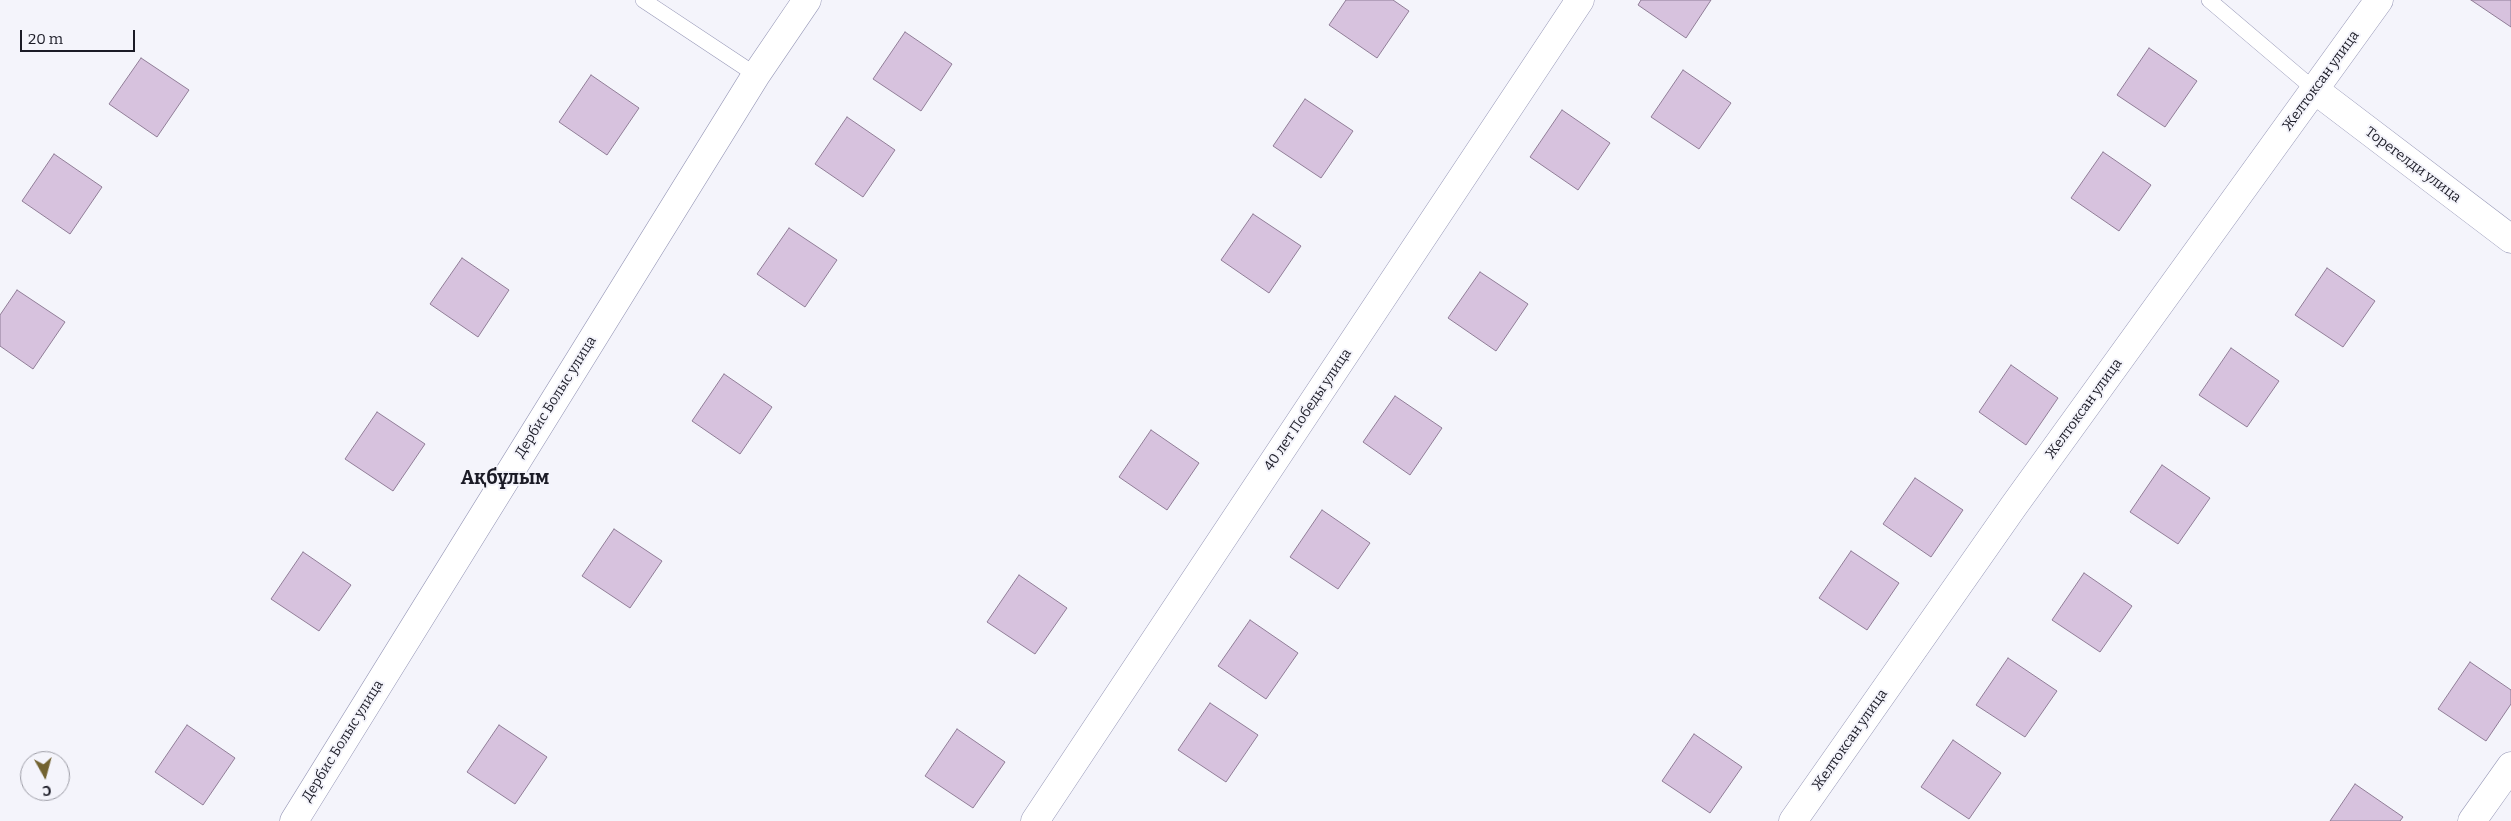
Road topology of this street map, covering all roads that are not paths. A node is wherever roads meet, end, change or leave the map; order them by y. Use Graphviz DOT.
graph roads {
  1 [pos="643,0"];
  2 [pos="807,0"];
  3 [pos="1580,0"];
  4 [pos="2209,0"];
  5 [pos="2379,0"];
  6 [pos="756,75"];
  7 [pos="2316,90"];
  8 [pos="2511,239"];
  9 [pos="2511,766"];
  10 [pos="294,821"];
  11 [pos="1035,821"];
  12 [pos="1793,821"];
  13 [pos="2472,821"];
  1 -- 6 [label="lane"];
  2 -- 6 [label="street, Дербис Болыс улица"];
  3 -- 11 [label="street, 40 лет Победы улица"];
  4 -- 7 [label="lane"];
  5 -- 7 [label="street, Желтоксан улица"];
  6 -- 10 [label="street, Дербис Болыс улица"];
  7 -- 8 [label="street, Торегелди улица"];
  7 -- 12 [label="street, Желтоксан улица"];
  9 -- 13 [label="street"];
}
